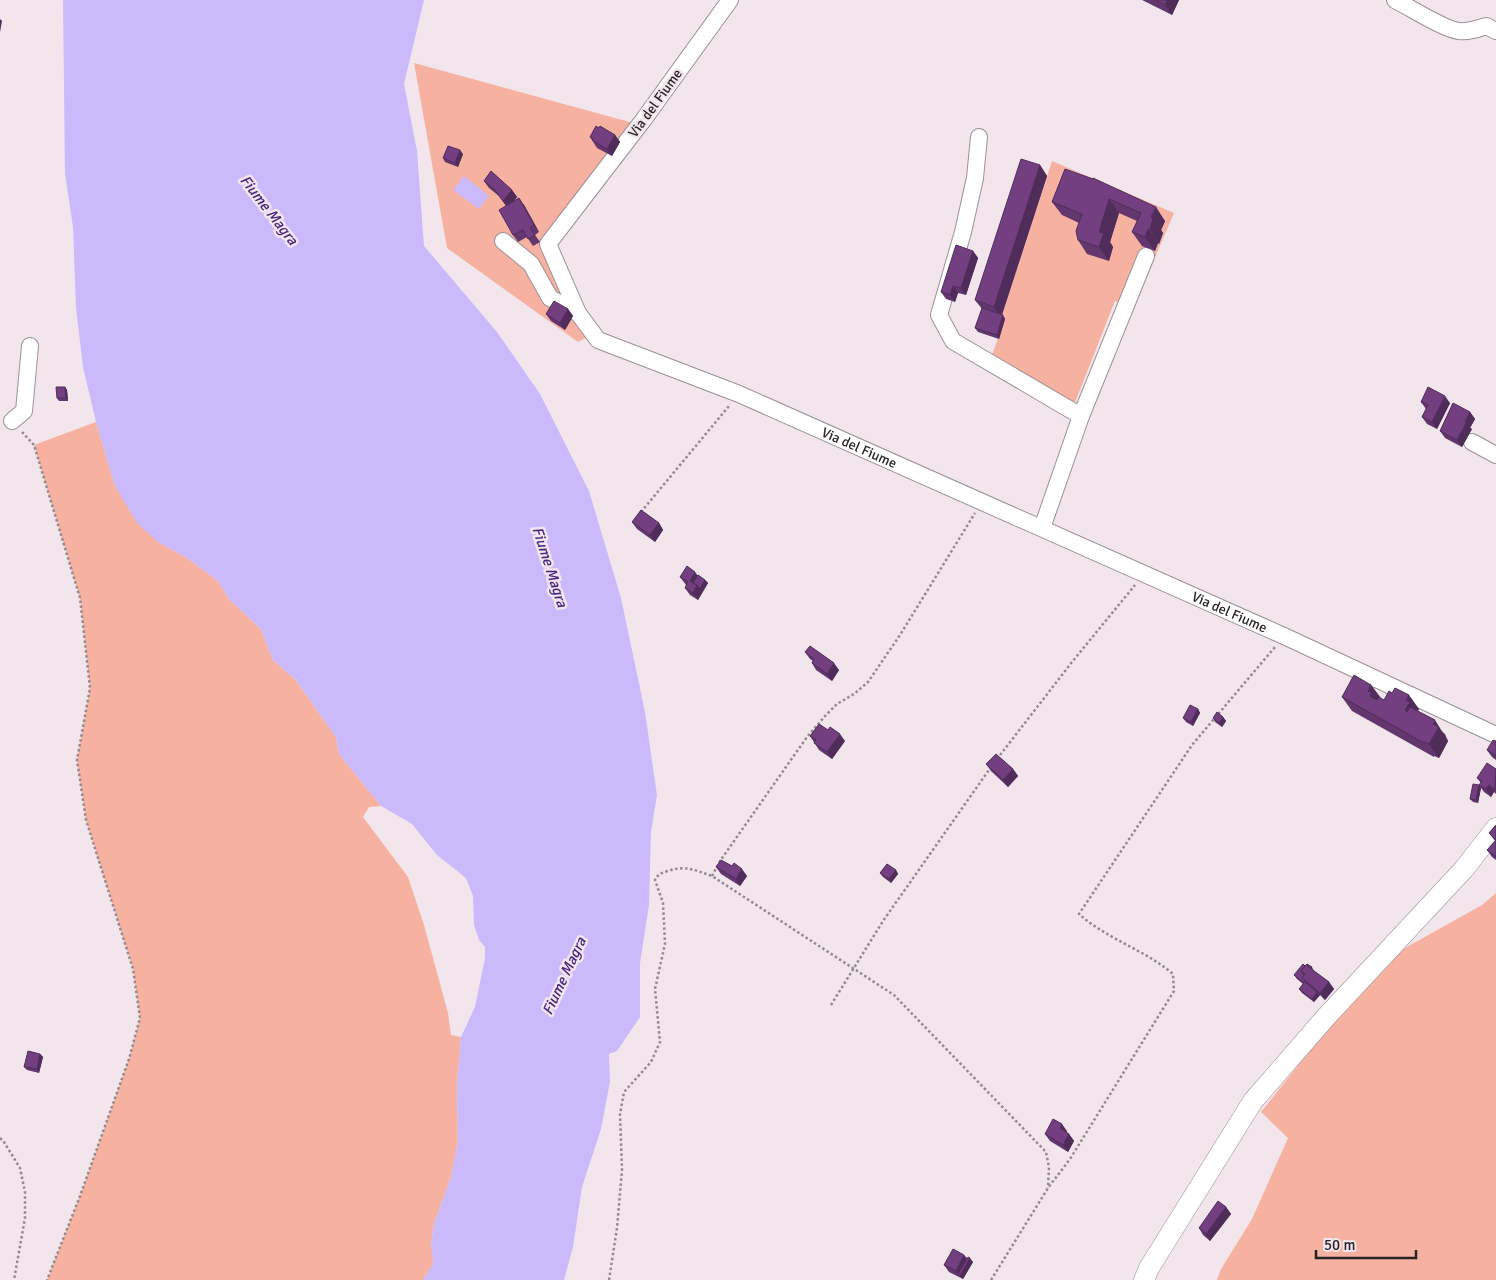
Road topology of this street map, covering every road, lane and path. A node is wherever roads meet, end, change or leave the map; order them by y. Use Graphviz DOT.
graph roads {
  1 [pos="730,0"];
  2 [pos="1395,0"];
  3 [pos="1496,31"];
  4 [pos="979,137"];
  5 [pos="503,240"];
  6 [pos="1146,256"];
  7 [pos="578,313"];
  8 [pos="30,346"];
  9 [pos="739,394"];
  10 [pos="1081,416"];
  11 [pos="12,421"];
  12 [pos="1472,442"];
  13 [pos="1496,455"];
  14 [pos="982,502"];
  15 [pos="637,517"];
  16 [pos="1042,528"];
  17 [pos="1144,574"];
  18 [pos="1284,636"];
  19 [pos="1496,735"];
  20 [pos="1496,828"];
  21 [pos="712,876"];
  22 [pos="854,968"];
  23 [pos="831,1005"];
  24 [pos="0,1138"];
  25 [pos="1048,1188"];
  26 [pos="14,1280"];
  27 [pos="47,1280"];
  28 [pos="609,1280"];
  29 [pos="991,1280"];
  30 [pos="1144,1280"];
  1 -- 7 [label="street, Via del Fiume"];
  2 -- 3 [label="street"];
  4 -- 10 [label="street"];
  5 -- 7 [label="street"];
  6 -- 10 [label="street"];
  7 -- 9 [label="street, Via del Fiume"];
  8 -- 11 [label="street"];
  9 -- 14 [label="street, Via del Fiume"];
  9 -- 15 [label="path"];
  10 -- 16 [label="street"];
  11 -- 27 [label="path"];
  12 -- 13 [label="street"];
  14 -- 16 [label="street, Via del Fiume"];
  14 -- 21 [label="path"];
  16 -- 17 [label="street, Via del Fiume"];
  17 -- 18 [label="street, Via del Fiume"];
  17 -- 22 [label="path"];
  18 -- 19 [label="street, Via del Fiume"];
  18 -- 25 [label="path"];
  20 -- 30 [label="main road"];
  21 -- 22 [label="path"];
  21 -- 28 [label="path"];
  22 -- 23 [label="path"];
  22 -- 25 [label="path"];
  24 -- 26 [label="path"];
  25 -- 29 [label="path"];
}
